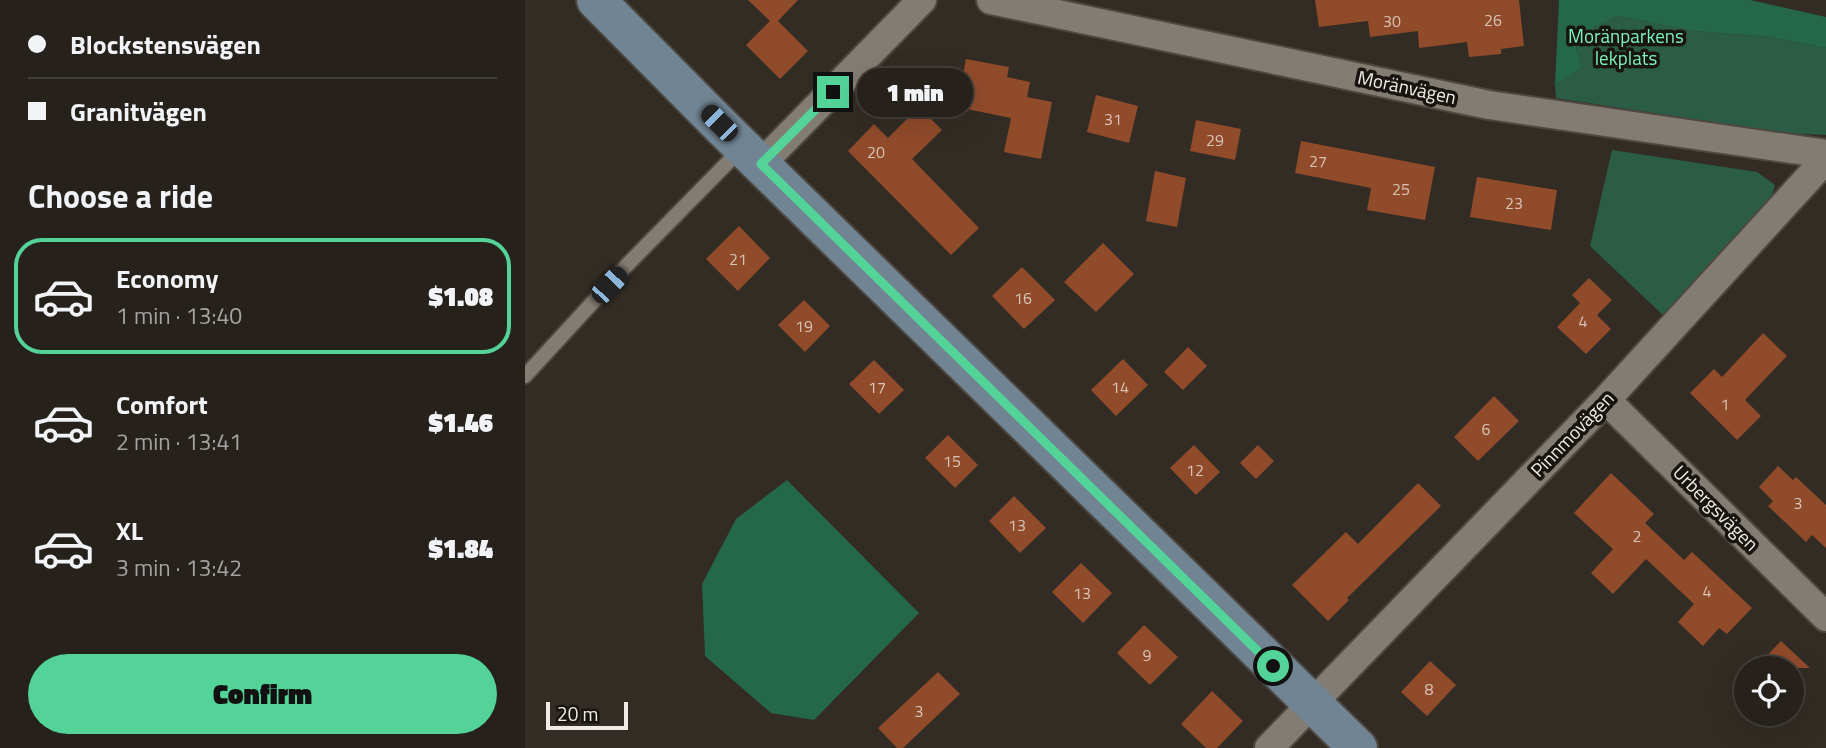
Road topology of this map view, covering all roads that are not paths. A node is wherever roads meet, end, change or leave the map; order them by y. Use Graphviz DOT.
graph roads {
  1 [pos="596,0"];
  2 [pos="922,0"];
  3 [pos="991,0"];
  4 [pos="752,156"];
  5 [pos="1826,157"];
  6 [pos="525,376"];
  7 [pos="1606,400"];
  8 [pos="1826,617"];
  9 [pos="1313,704"];
  10 [pos="1269,748"];
  11 [pos="1358,748"];
  1 -- 4 [label="street"];
  2 -- 4 [label="street"];
  3 -- 5 [label="street, Moränvägen"];
  4 -- 6 [label="lane"];
  4 -- 9 [label="street"];
  5 -- 7 [label="street, Pinnmovägen"];
  7 -- 8 [label="street, Urbergsvägen"];
  7 -- 9 [label="street, Pinnmovägen"];
  9 -- 10 [label="street, Pinnmovägen"];
  9 -- 11 [label="street"];
}
